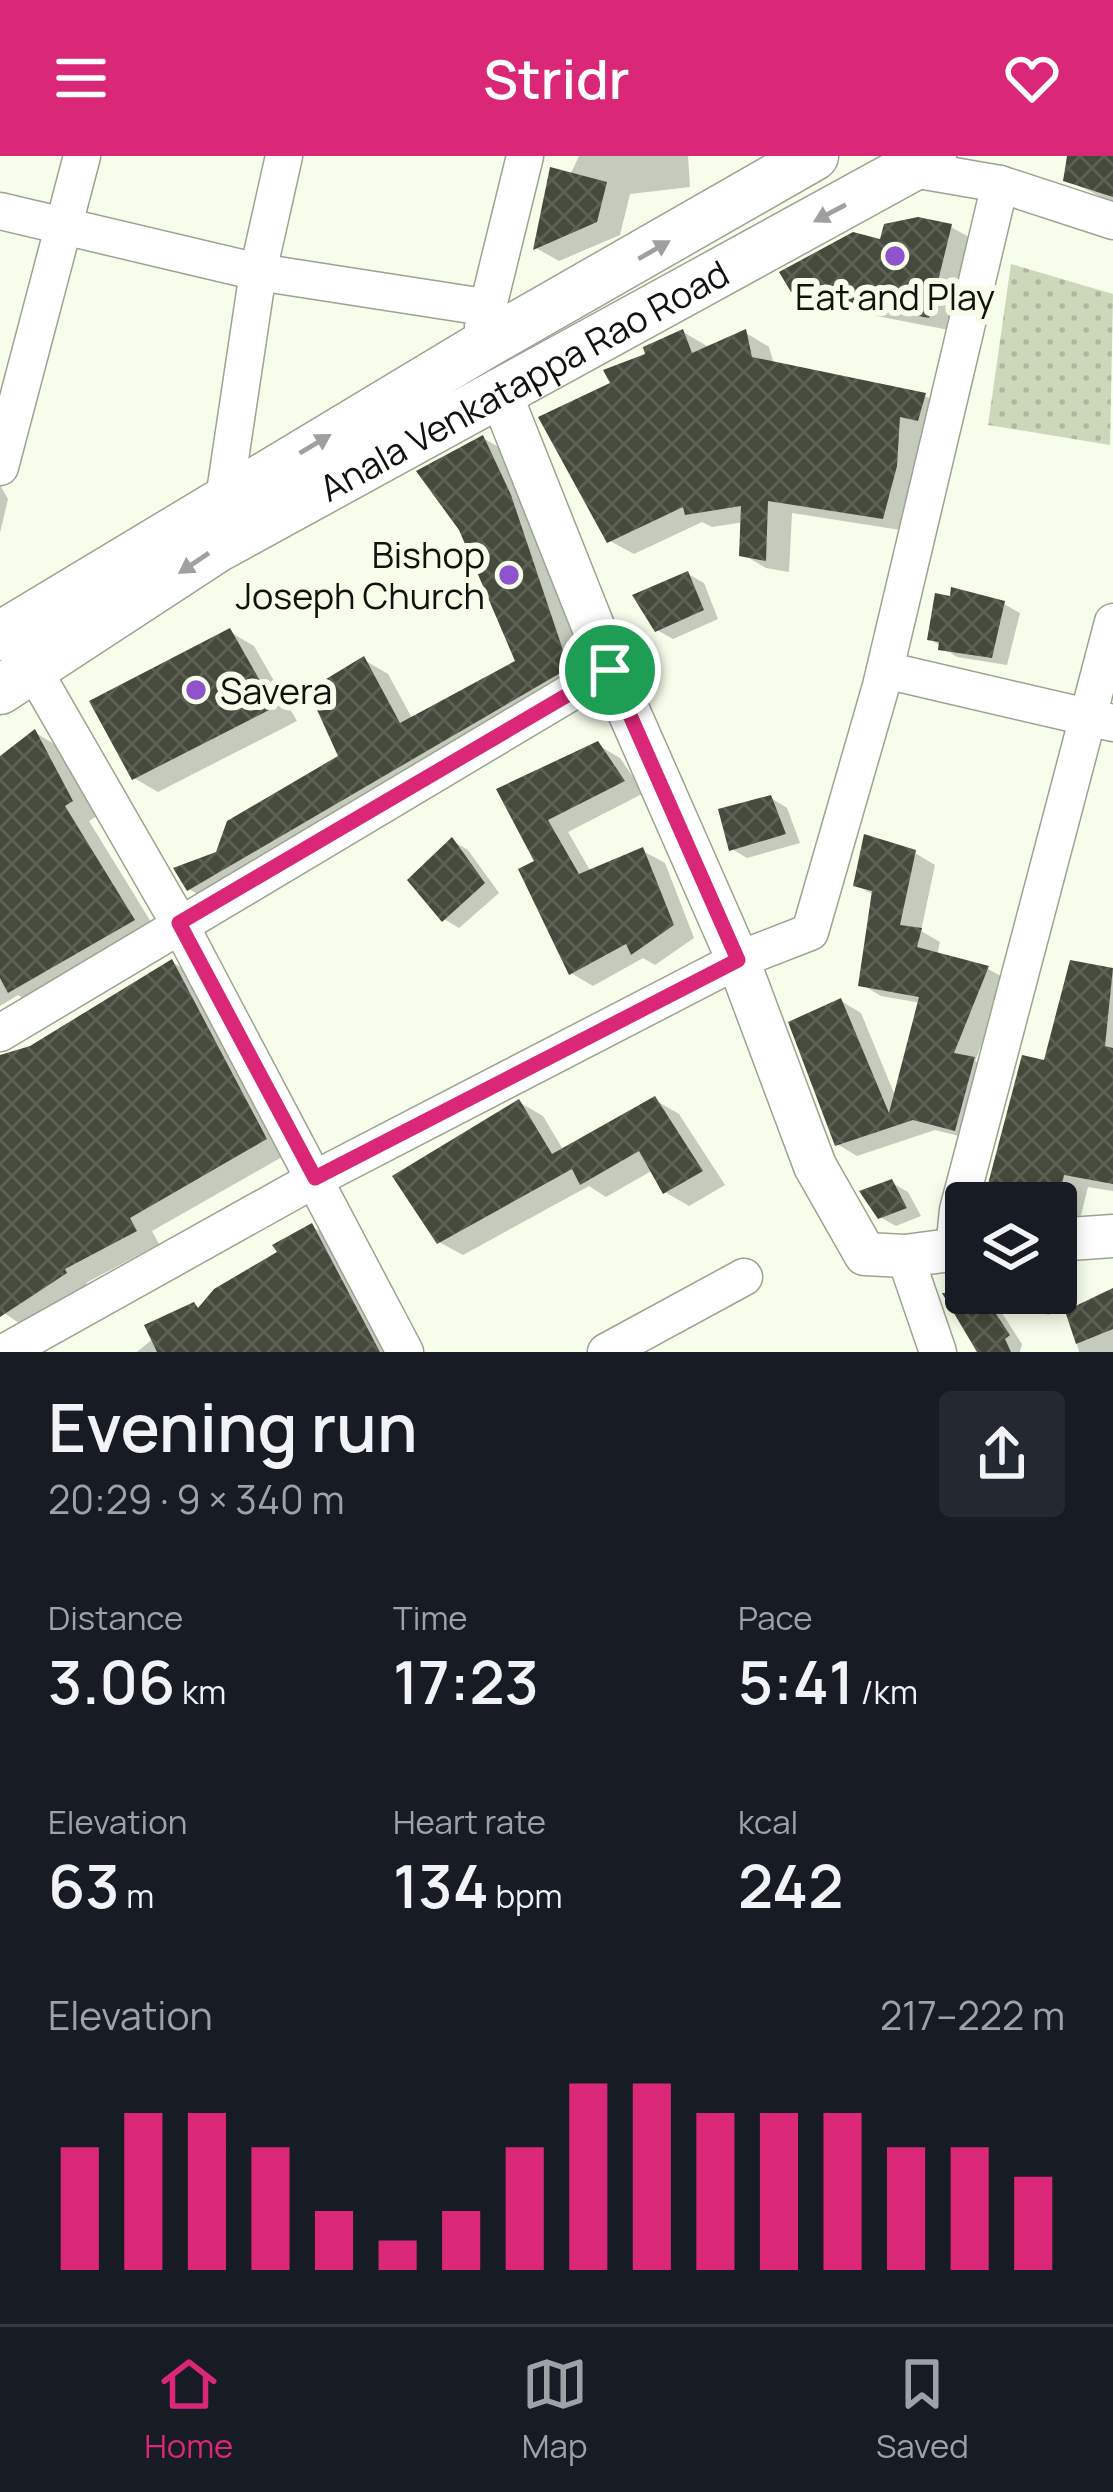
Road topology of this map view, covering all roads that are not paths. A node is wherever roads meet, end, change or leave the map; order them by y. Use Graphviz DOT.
graph roads {
  1 [pos="82,156"];
  2 [pos="284,156"];
  3 [pos="525,156"];
  4 [pos="814,156"];
  5 [pos="922,163"];
  6 [pos="1000,184"];
  7 [pos="0,211"];
  8 [pos="1113,221"];
  9 [pos="64,230"];
  10 [pos="258,272"];
  11 [pos="488,348"];
  12 [pos="0,467"];
  13 [pos="224,499"];
  14 [pos="1113,622"];
  15 [pos="0,636"];
  16 [pos="610,670"];
  17 [pos="885,670"];
  18 [pos="17,681"];
  19 [pos="1100,720"];
  20 [pos="179,923"];
  21 [pos="738,960"];
  22 [pos="0,1033"];
  23 [pos="315,1178"];
  24 [pos="966,1182"];
  25 [pos="1113,1235"];
  26 [pos="1077,1238"];
  27 [pos="945,1250"];
  28 [pos="905,1256"];
  29 [pos="744,1277"];
  30 [pos="5,1352"];
  31 [pos="405,1352"];
  32 [pos="606,1352"];
  33 [pos="938,1352"];
  1 -- 9 [label="street"];
  2 -- 10 [label="street"];
  3 -- 11 [label="street"];
  11 -- 4 [label="main road, Anala Venkatappa Rao Road, one-way"];
  5 -- 6 [label="street"];
  5 -- 11 [label="main road, Anala Venkatappa Rao Road, one-way"];
  6 -- 8 [label="street"];
  6 -- 17 [label="street"];
  7 -- 9 [label="street"];
  9 -- 10 [label="street"];
  9 -- 12 [label="street"];
  10 -- 11 [label="street"];
  10 -- 13 [label="street"];
  13 -- 11 [label="main road, Anala Venkatappa Rao Road, one-way"];
  11 -- 16 [label="street"];
  11 -- 18 [label="main road, Anala Venkatappa Rao Road, one-way"];
  13 -- 15 [label="main road, Anala Venkatappa Rao Road"];
  14 -- 19 [label="street"];
  16 -- 20 [label="street"];
  16 -- 21 [label="street"];
  17 -- 19 [label="street"];
  17 -- 21 [label="street"];
  18 -- 20 [label="street"];
  19 -- 24 [label="street"];
  20 -- 22 [label="street"];
  20 -- 23 [label="street"];
  21 -- 23 [label="street"];
  21 -- 28 [label="street"];
  23 -- 30 [label="street"];
  23 -- 31 [label="street"];
  25 -- 26 [label="street"];
  27 -- 28 [label="street"];
  28 -- 33 [label="street"];
  29 -- 32 [label="street"];
}
